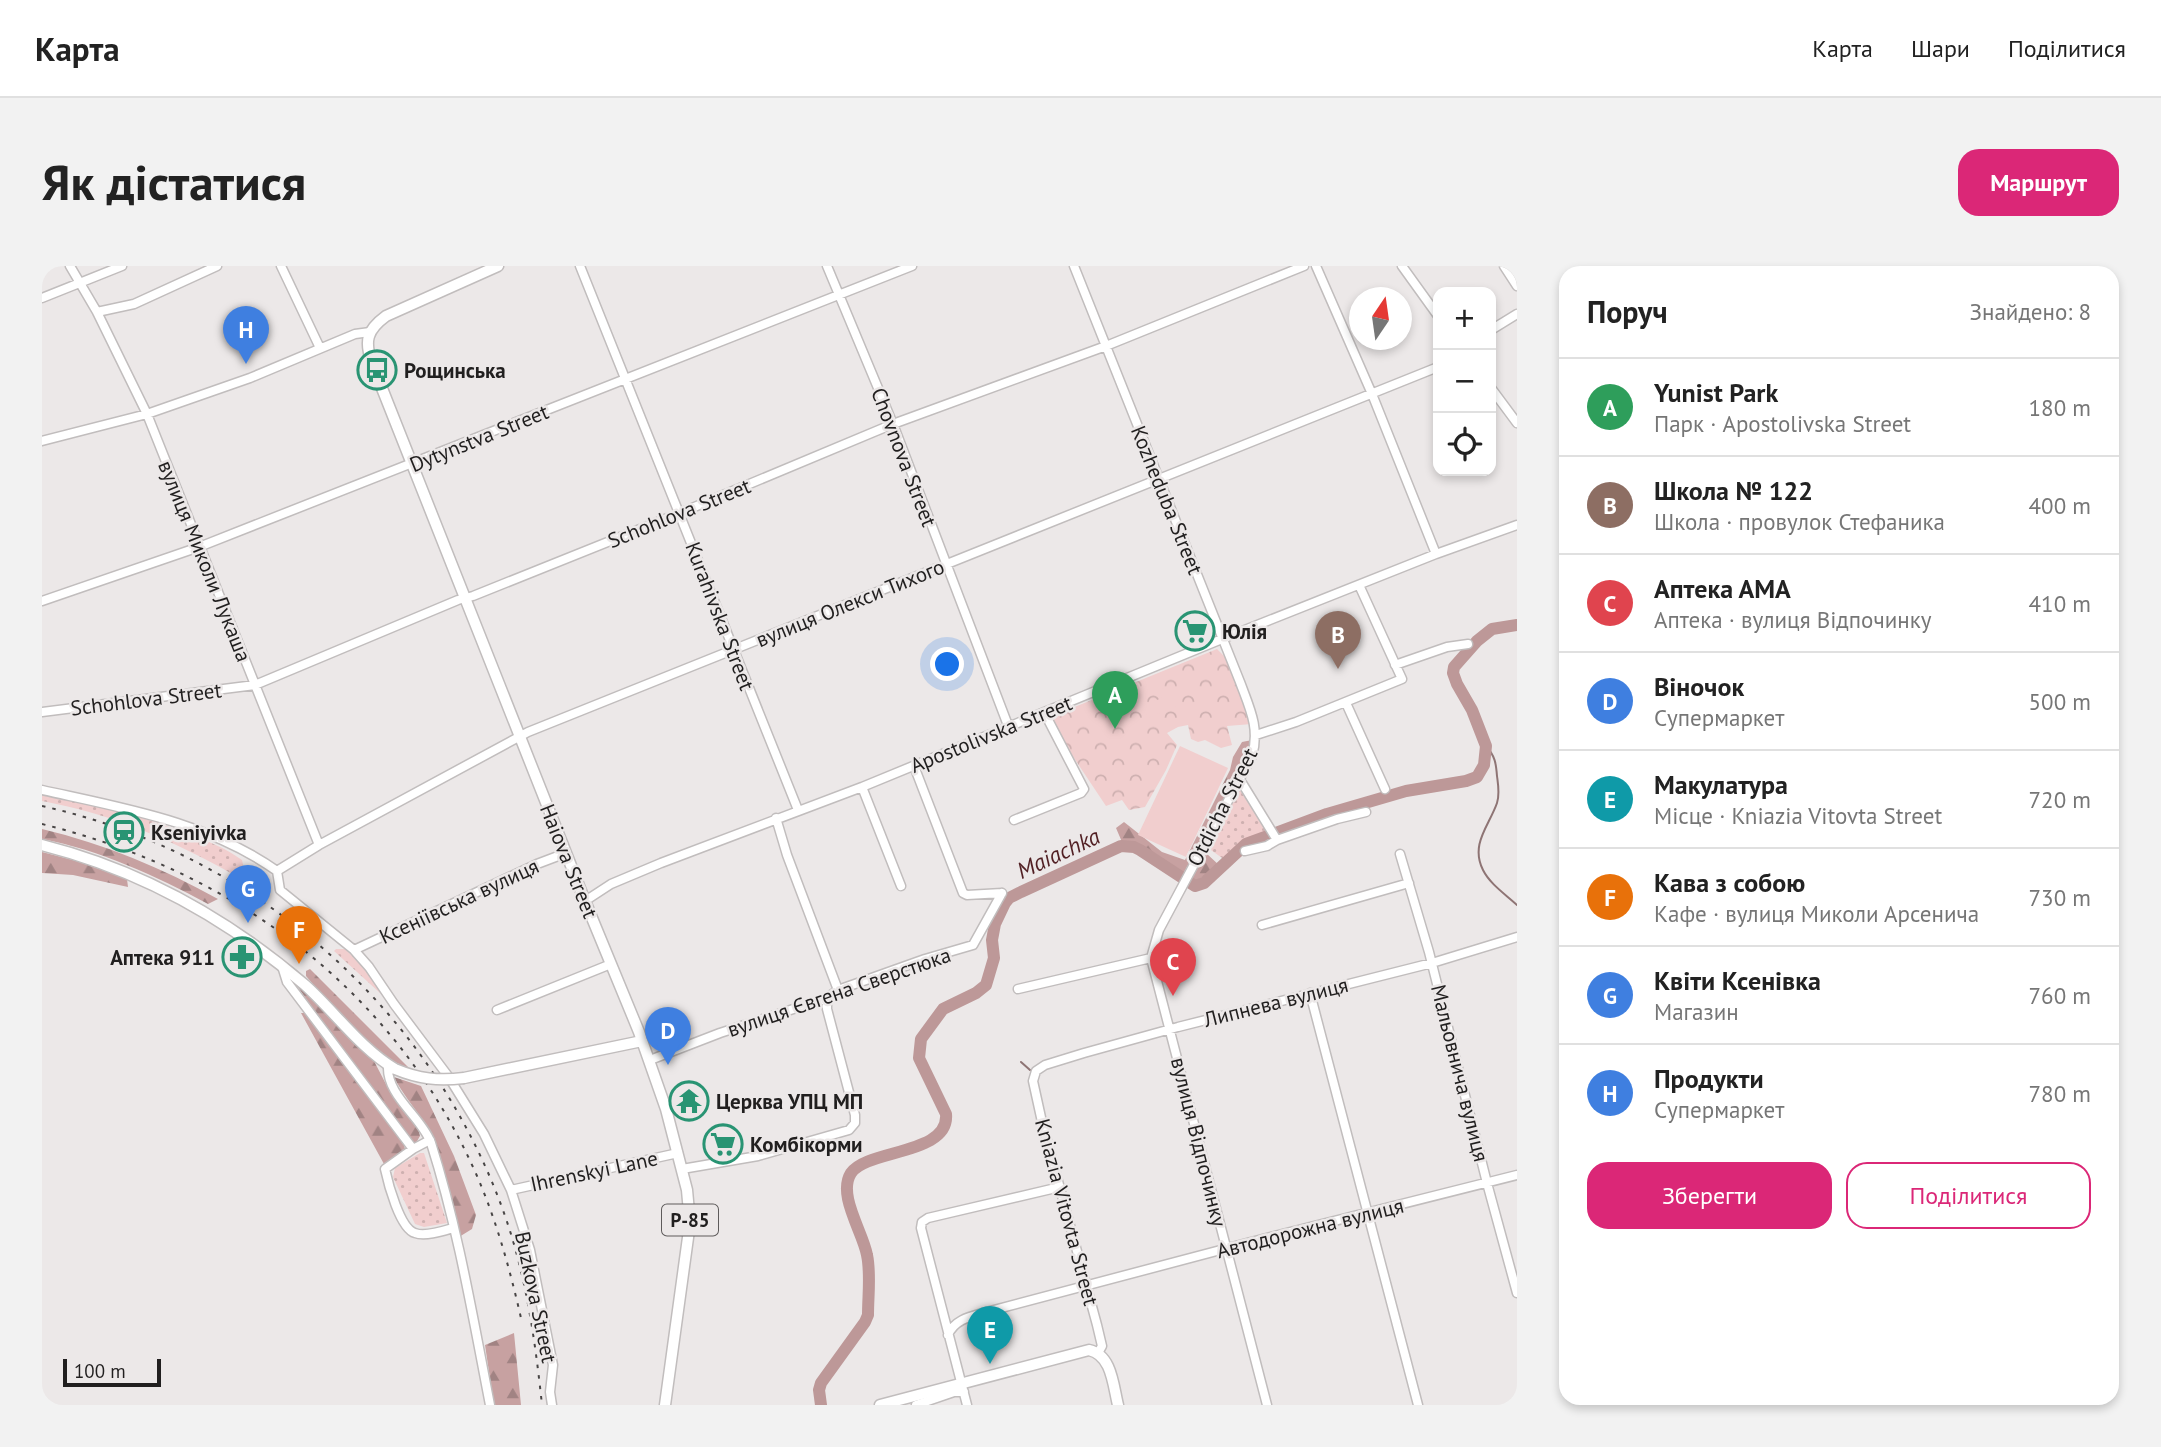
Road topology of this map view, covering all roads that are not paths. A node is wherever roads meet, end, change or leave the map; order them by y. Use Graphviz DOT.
graph roads {
  1 [pos="70,266"];
  2 [pos="122,266"];
  3 [pos="218,266"];
  4 [pos="281,266"];
  5 [pos="498,266"];
  6 [pos="580,266"];
  7 [pos="827,266"];
  8 [pos="912,266"];
  9 [pos="1074,266"];
  10 [pos="1304,266"];
  11 [pos="1316,266"];
  12 [pos="1402,266"];
  13 [pos="1504,266"];
  14 [pos="79,283"];
  15 [pos="1517,286"];
  16 [pos="839,296"];
  17 [pos="42,298"];
  18 [pos="1433,309"];
  19 [pos="97,312"];
  20 [pos="1517,314"];
  21 [pos="1496,327"];
  22 [pos="370,332"];
  23 [pos="1106,346"];
  24 [pos="320,348"];
  25 [pos="1433,369"];
  26 [pos="625,379"];
  27 [pos="1372,394"];
  28 [pos="1496,394"];
  29 [pos="147,414"];
  30 [pos="1517,423"];
  31 [pos="893,424"];
  32 [pos="42,441"];
  33 [pos="413,464"];
  34 [pos="1160,479"];
  35 [pos="680,513"];
  36 [pos="1517,525"];
  37 [pos="200,547"];
  38 [pos="1436,554"];
  39 [pos="946,565"];
  40 [pos="1359,584"];
  41 [pos="465,598"];
  42 [pos="42,601"];
  43 [pos="1222,639"];
  44 [pos="1468,644"];
  45 [pos="733,650"];
  46 [pos="1395,665"];
  47 [pos="255,685"];
  48 [pos="1346,703"];
  49 [pos="42,712"];
  50 [pos="1044,712"];
  51 [pos="1009,728"];
  52 [pos="1256,735"];
  53 [pos="520,736"];
  54 [pos="914,766"];
  55 [pos="1239,781"];
  56 [pos="863,787"];
  57 [pos="1385,789"];
  58 [pos="42,790"];
  59 [pos="797,810"];
  60 [pos="1366,812"];
  61 [pos="776,818"];
  62 [pos="1014,820"];
  63 [pos="1274,835"];
  64 [pos="42,845"];
  65 [pos="319,845"];
  66 [pos="1245,851"];
  67 [pos="566,853"];
  68 [pos="1400,854"];
  69 [pos="277,871"];
  70 [pos="1409,883"];
  71 [pos="901,886"];
  72 [pos="585,901"];
  73 [pos="1262,925"];
  74 [pos="1517,937"];
  75 [pos="354,950"];
  76 [pos="1150,958"];
  77 [pos="611,964"];
  78 [pos="1432,964"];
  79 [pos="282,966"];
  80 [pos="1018,989"];
  81 [pos="838,990"];
  82 [pos="1310,993"];
  83 [pos="827,998"];
  84 [pos="497,1010"];
  85 [pos="1170,1030"];
  86 [pos="642,1041"];
  87 [pos="650,1060"];
  88 [pos="392,1067"];
  89 [pos="1036,1070"];
  90 [pos="430,1140"];
  91 [pos="414,1150"];
  92 [pos="678,1153"];
  93 [pos="682,1169"];
  94 [pos="1517,1175"];
  95 [pos="1487,1183"];
  96 [pos="1060,1188"];
  97 [pos="511,1190"];
  98 [pos="1366,1213"];
  99 [pos="453,1228"];
  100 [pos="1226,1248"];
  101 [pos="1086,1285"];
  102 [pos="1517,1293"];
  103 [pos="948,1335"];
  104 [pos="1098,1353"];
  105 [pos="963,1388"];
  106 [pos="490,1405"];
  107 [pos="552,1405"];
  108 [pos="665,1405"];
  109 [pos="880,1405"];
  110 [pos="916,1405"];
  111 [pos="967,1405"];
  112 [pos="1118,1405"];
  113 [pos="1267,1405"];
  114 [pos="1418,1405"];
  1 -- 14 [label="street, вулиця Миколи Лукаша"];
  2 -- 14 [label="street"];
  3 -- 19 [label="street"];
  4 -- 24 [label="street"];
  5 -- 22 [label="main road"];
  6 -- 26 [label="street, Kurahivska Street"];
  7 -- 16 [label="street, Chovnova Street"];
  8 -- 16 [label="street, Dytynstva Street"];
  9 -- 23 [label="street, Kozheduba Street"];
  10 -- 23 [label="street, Schohlova Street"];
  11 -- 27 [label="street"];
  12 -- 18 [label="street"];
  13 -- 15 [label="street"];
  14 -- 17 [label="street"];
  14 -- 19 [label="street, вулиця Миколи Лукаша"];
  16 -- 26 [label="street, Dytynstva Street"];
  16 -- 31 [label="street, Chovnova Street"];
  19 -- 29 [label="street, вулиця Миколи Лукаша"];
  20 -- 21 [label="street"];
  22 -- 24 [label="street"];
  22 -- 33 [label="main road, Haiova Street"];
  23 -- 31 [label="street, Schohlova Street"];
  23 -- 34 [label="street, Kozheduba Street"];
  24 -- 29 [label="street"];
  25 -- 27 [label="street, вулиця Олекси Тихого"];
  26 -- 33 [label="street, Dytynstva Street"];
  26 -- 35 [label="street, Kurahivska Street"];
  27 -- 34 [label="street, вулиця Олекси Тихого"];
  27 -- 38 [label="street"];
  28 -- 30 [label="street"];
  29 -- 32 [label="street"];
  29 -- 37 [label="street, вулиця Миколи Лукаша"];
  31 -- 35 [label="street, Schohlova Street"];
  31 -- 39 [label="street, Chovnova Street"];
  33 -- 37 [label="street, Dytynstva Street"];
  33 -- 41 [label="main road, Haiova Street"];
  34 -- 39 [label="street, вулиця Олекси Тихого"];
  34 -- 43 [label="street, Kozheduba Street"];
  35 -- 41 [label="street, Schohlova Street"];
  35 -- 45 [label="street, Kurahivska Street"];
  36 -- 38 [label="street, Apostolivska Street"];
  37 -- 42 [label="street, Dytynstva Street"];
  37 -- 47 [label="street, вулиця Миколи Лукаша"];
  38 -- 40 [label="street, Apostolivska Street"];
  39 -- 45 [label="street, вулиця Олекси Тихого"];
  39 -- 51 [label="street, Chovnova Street"];
  40 -- 43 [label="street, Apostolivska Street"];
  40 -- 46 [label="street"];
  41 -- 47 [label="street, Schohlova Street"];
  41 -- 53 [label="main road, Haiova Street"];
  43 -- 50 [label="street, Apostolivska Street"];
  43 -- 52 [label="street, Kozheduba Street"];
  44 -- 46 [label="street"];
  45 -- 53 [label="street, вулиця Олекси Тихого"];
  45 -- 59 [label="street, Kurahivska Street"];
  46 -- 48 [label="street"];
  47 -- 49 [label="street, Schohlova Street"];
  47 -- 65 [label="street, вулиця Миколи Лукаша"];
  48 -- 52 [label="street"];
  48 -- 57 [label="street"];
  50 -- 51 [label="street, Apostolivska Street"];
  50 -- 62 [label="street"];
  51 -- 54 [label="street, Apostolivska Street"];
  52 -- 55 [label="street, Otdicha Street"];
  53 -- 65 [label="street, вулиця Олекси Тихого"];
  53 -- 67 [label="main road, Haiova Street"];
  54 -- 56 [label="street, Apostolivska Street"];
  54 -- 81 [label="street, вулиця Євгена Сверстюка"];
  55 -- 63 [label="street"];
  55 -- 76 [label="street, Otdicha Street"];
  56 -- 59 [label="street, Apostolivska Street"];
  56 -- 71 [label="street"];
  58 -- 69 [label="street"];
  59 -- 61 [label="street, Apostolivska Street"];
  60 -- 63 [label="street"];
  61 -- 72 [label="street, Apostolivska Street"];
  61 -- 81 [label="street"];
  63 -- 66 [label="street"];
  64 -- 79 [label="main road"];
  65 -- 69 [label="street, вулиця Олекси Тихого"];
  67 -- 72 [label="main road, Haiova Street"];
  67 -- 75 [label="street, Ксеніївська вулиця"];
  68 -- 70 [label="street, Мальовнича вулиця"];
  69 -- 75 [label="street, Buzkova Street"];
  70 -- 73 [label="street"];
  70 -- 78 [label="street, Мальовнича вулиця"];
  72 -- 77 [label="main road, Haiova Street"];
  74 -- 78 [label="street, Липнева вулиця"];
  75 -- 97 [label="street, Buzkova Street"];
  76 -- 80 [label="street"];
  76 -- 85 [label="street, вулиця Відпочинку"];
  77 -- 84 [label="street"];
  77 -- 86 [label="main road, Haiova Street"];
  78 -- 82 [label="street, Липнева вулиця"];
  78 -- 95 [label="street, Мальовнича вулиця"];
  79 -- 88 [label="main road"];
  79 -- 91 [label="street"];
  81 -- 83 [label="street, вулиця Євгена Сверстюка"];
  82 -- 85 [label="street, Липнева вулиця"];
  82 -- 98 [label="street"];
  83 -- 87 [label="street, вулиця Євгена Сверстюка"];
  83 -- 93 [label="street"];
  85 -- 89 [label="street, Липнева вулиця"];
  85 -- 100 [label="street, вулиця Відпочинку"];
  86 -- 87 [label="main road, Haiova Street / Р-85"];
  86 -- 88 [label="main road, bridge"];
  87 -- 92 [label="main road, Haiova Street / Р-85"];
  88 -- 90 [label="street"];
  89 -- 96 [label="street, Kniazia Vitovta Street"];
  90 -- 91 [label="street"];
  90 -- 99 [label="street"];
  91 -- 99 [label="street"];
  92 -- 93 [label="main road, Haiova Street / Р-85"];
  92 -- 97 [label="street, Ihrenskyi Lane"];
  93 -- 108 [label="main road, Haiova Street / Р-85"];
  94 -- 95 [label="street, Автодорожна вулиця"];
  95 -- 98 [label="street, Автодорожна вулиця"];
  95 -- 102 [label="street, Мальовнича вулиця"];
  96 -- 101 [label="street, Kniazia Vitovta Street"];
  96 -- 103 [label="street"];
  97 -- 107 [label="street, Buzkova Street"];
  98 -- 100 [label="street, Автодорожна вулиця"];
  98 -- 114 [label="street"];
  99 -- 106 [label="street"];
  100 -- 101 [label="street, Автодорожна вулиця"];
  100 -- 113 [label="street, вулиця Відпочинку"];
  101 -- 103 [label="street, Автодорожна вулиця"];
  101 -- 104 [label="street, Kniazia Vitovta Street"];
  103 -- 105 [label="street"];
  104 -- 105 [label="main road"];
  104 -- 112 [label="main road, Kniazia Vitovta Street"];
  105 -- 109 [label="main road"];
  105 -- 110 [label="street"];
  105 -- 111 [label="street"];
}
